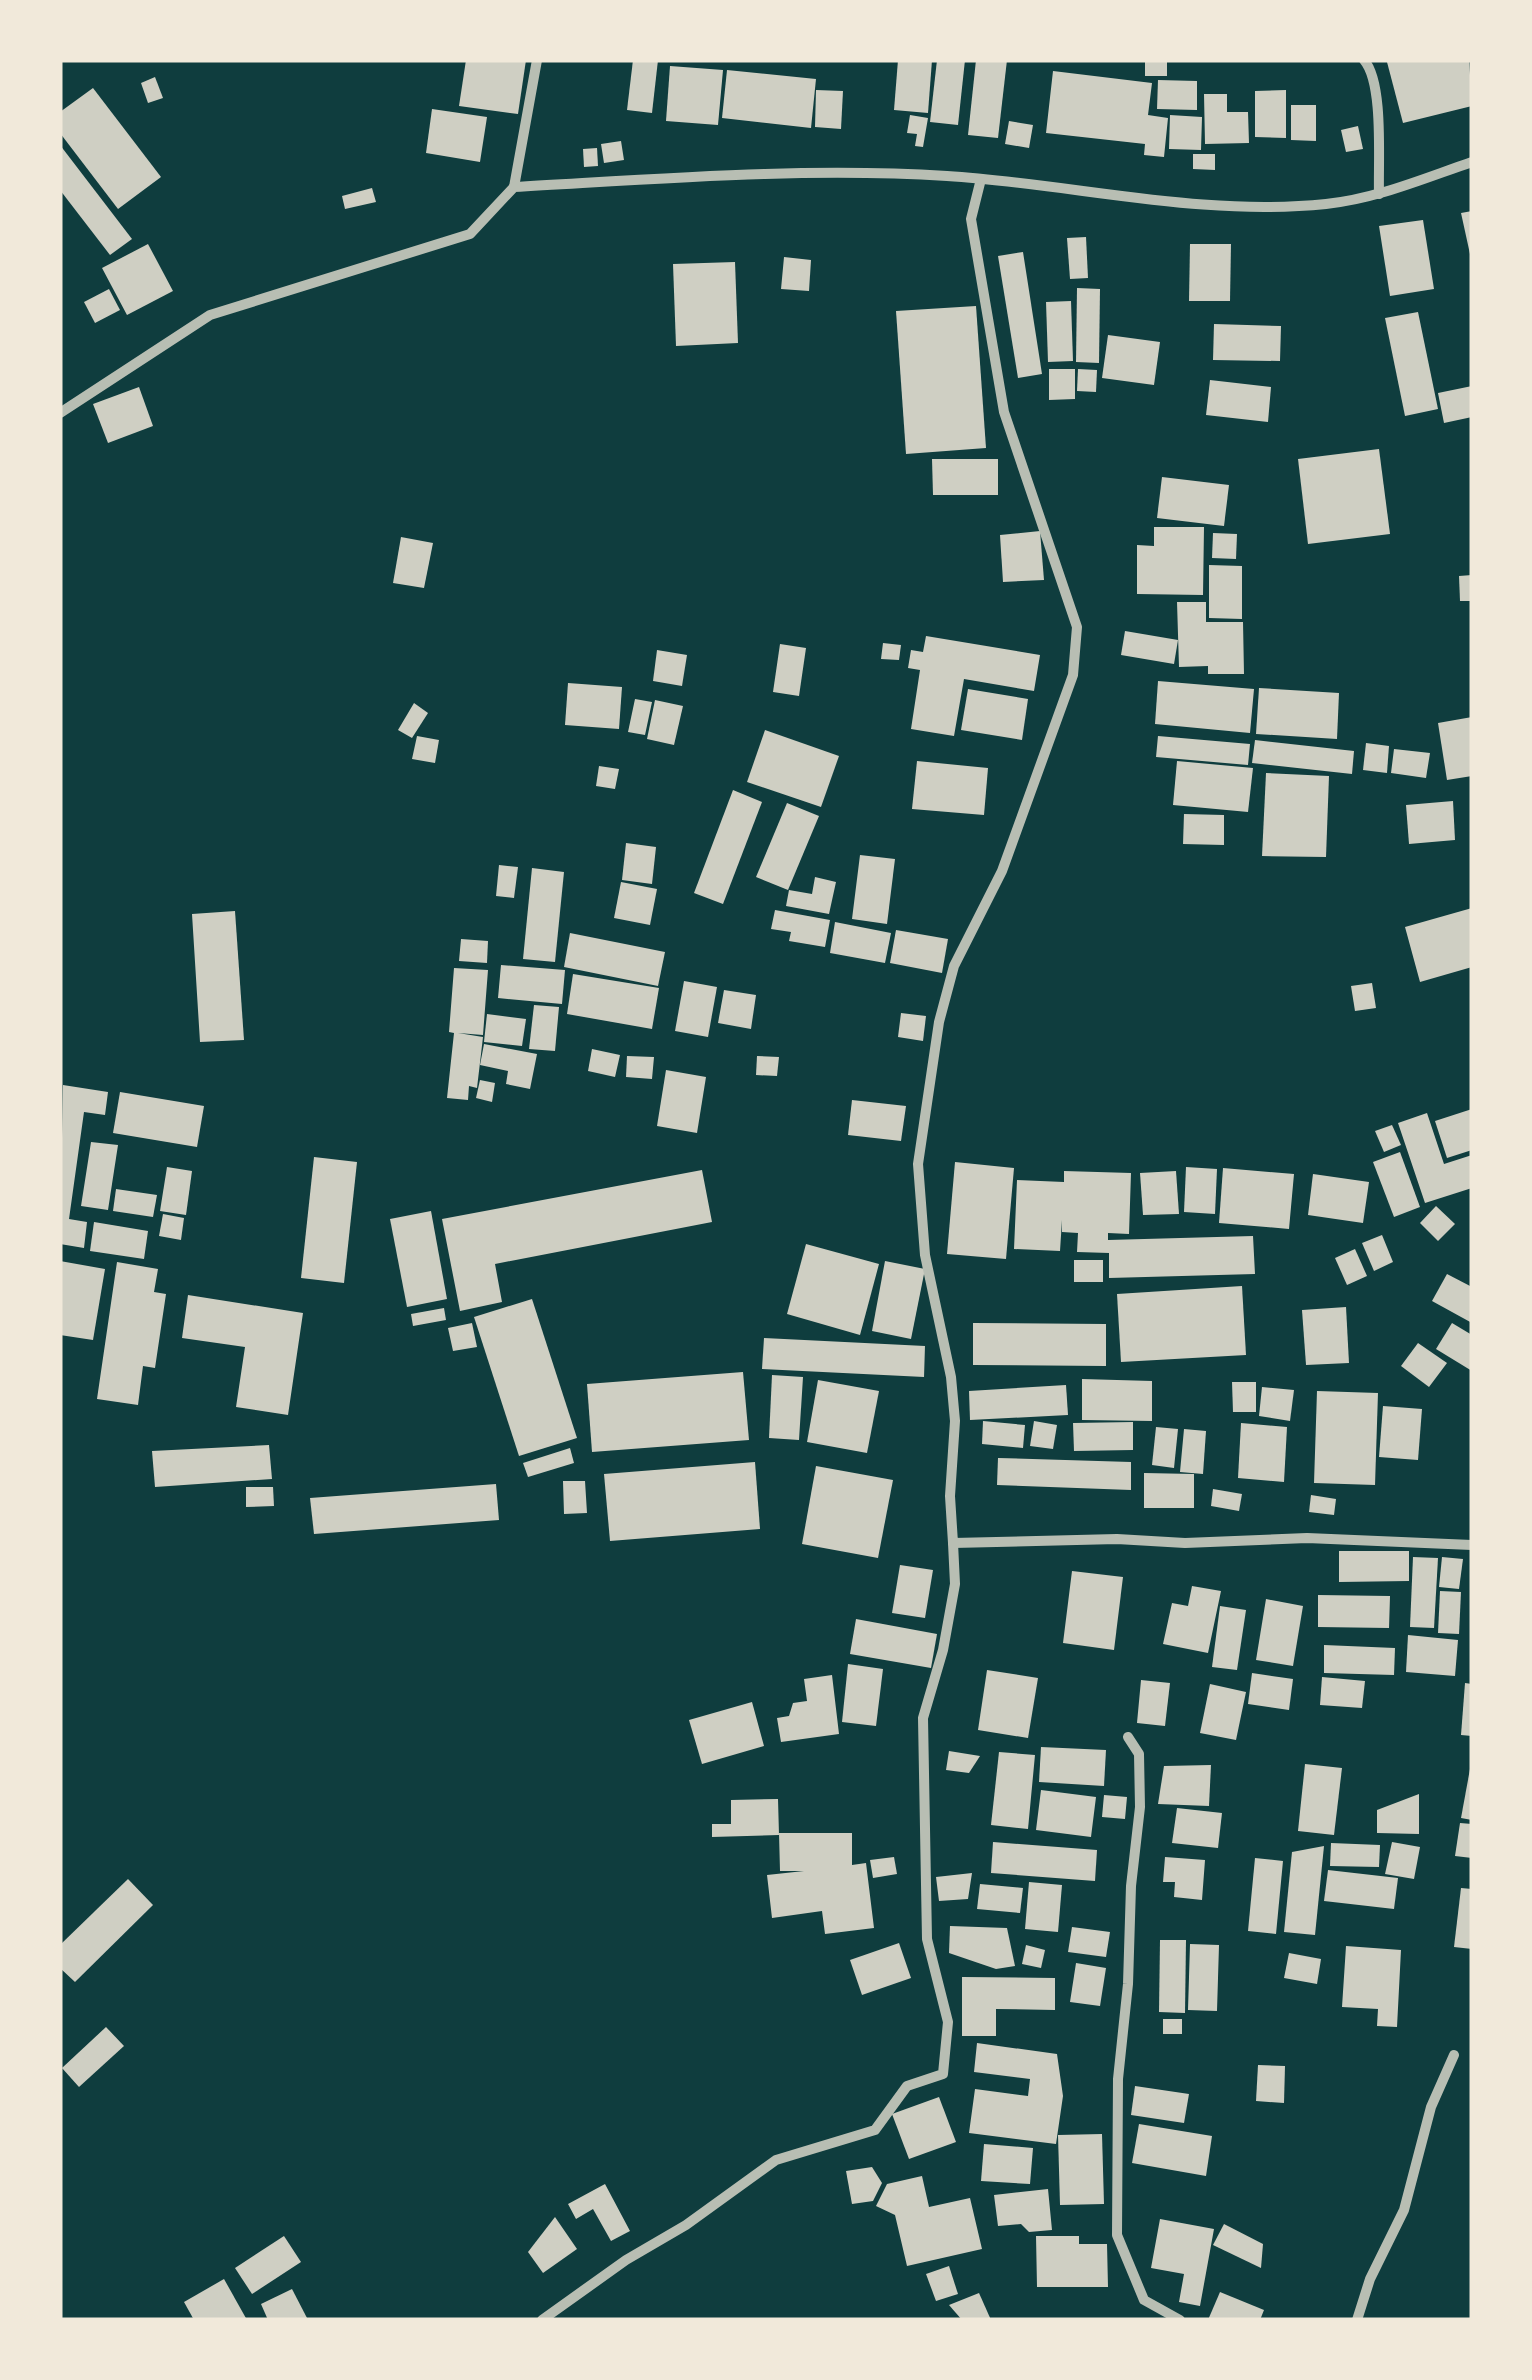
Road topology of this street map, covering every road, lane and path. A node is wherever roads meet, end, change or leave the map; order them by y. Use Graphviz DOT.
graph roads {
  1 [pos="537,60"];
  2 [pos="1364,60"];
  3 [pos="1472,162"];
  4 [pos="981,179"];
  5 [pos="514,187"];
  6 [pos="1379,194"];
  7 [pos="60,413"];
  8 [pos="953,1543"];
  9 [pos="1472,1546"];
  10 [pos="1128,1737"];
  11 [pos="1454,2054"];
  12 [pos="542,2320"];
  13 [pos="1180,2320"];
  14 [pos="1357,2320"];
  1 -- 5 [label="street"];
  2 -- 6 [label="street"];
  3 -- 6 [label="street"];
  4 -- 5 [label="street"];
  4 -- 6 [label="street"];
  4 -- 8 [label="street"];
  5 -- 7 [label="street"];
  8 -- 9 [label="street"];
  8 -- 12 [label="street"];
  10 -- 13 [label="street"];
  11 -- 14 [label="street"];
}
